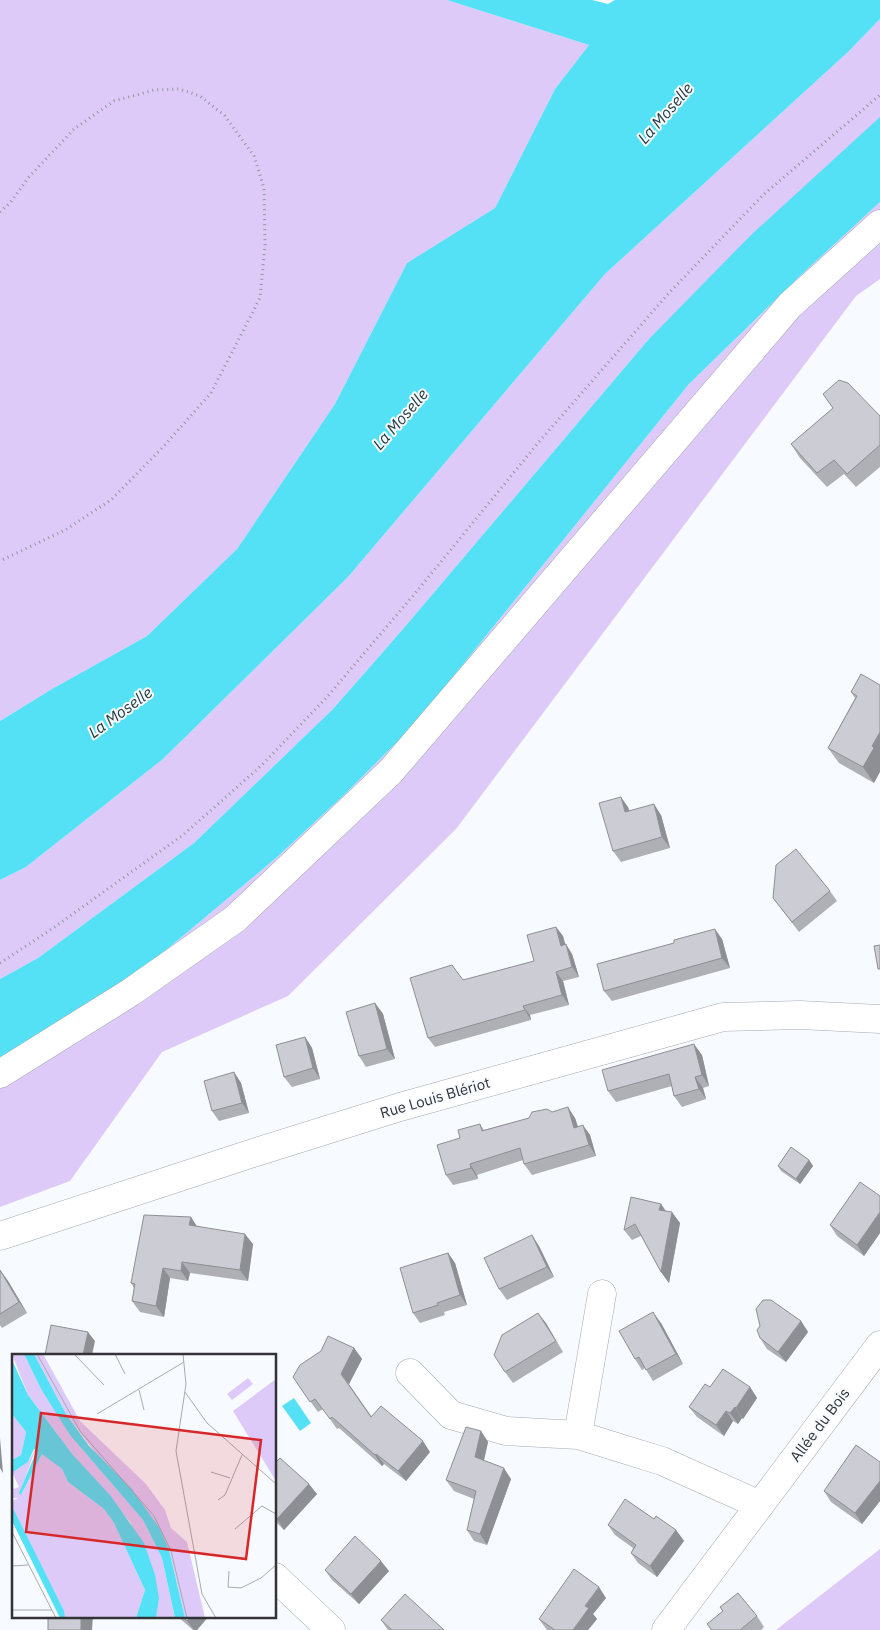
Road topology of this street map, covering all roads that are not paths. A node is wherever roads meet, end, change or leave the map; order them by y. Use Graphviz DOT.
graph roads {
  1 [pos="880,224"];
  2 [pos="880,1019"];
  3 [pos="0,1074"];
  4 [pos="0,1236"];
  5 [pos="602,1294"];
  6 [pos="880,1345"];
  7 [pos="410,1373"];
  8 [pos="578,1435"];
  9 [pos="760,1505"];
  10 [pos="276,1578"];
  11 [pos="331,1630"];
  12 [pos="666,1630"];
  1 -- 3 [label="street"];
  2 -- 4 [label="street, Rue Louis Blériot"];
  5 -- 8 [label="street"];
  6 -- 9 [label="street, Allée du Bois"];
  7 -- 8 [label="street"];
  8 -- 9 [label="street"];
  9 -- 12 [label="street, Allée du Bois"];
  10 -- 11 [label="street"];
}
